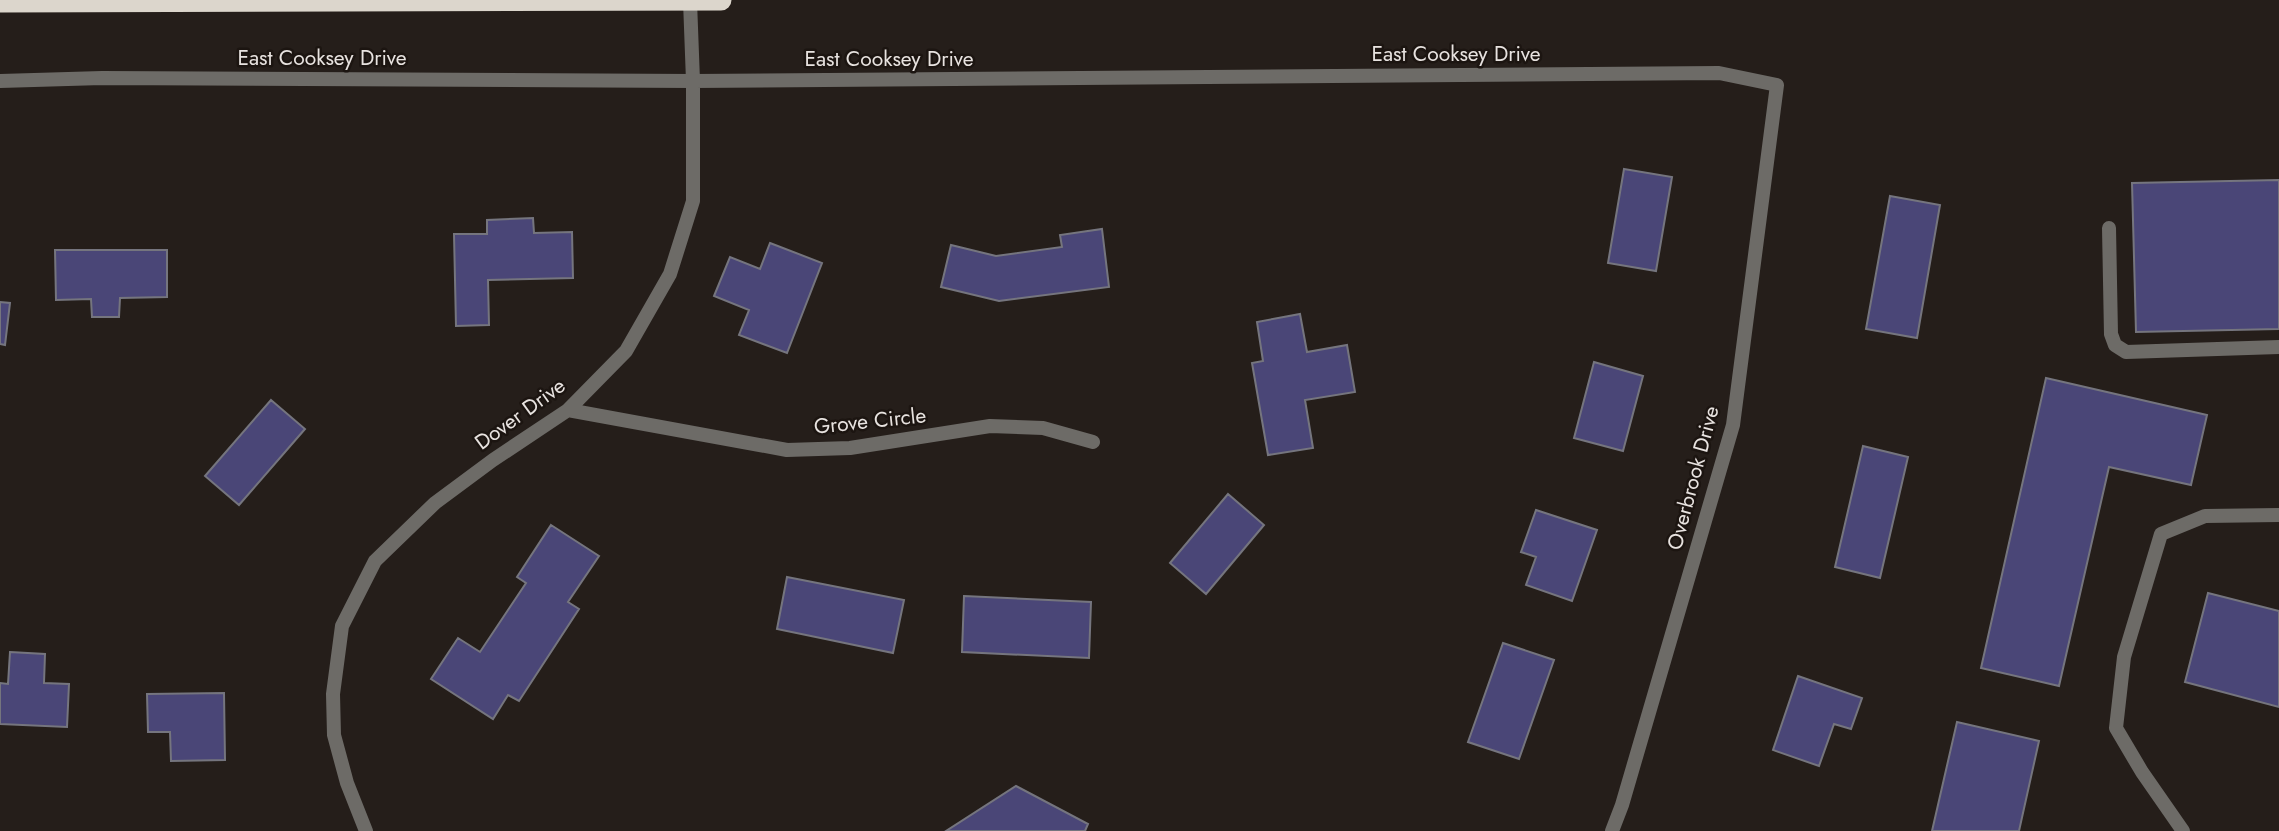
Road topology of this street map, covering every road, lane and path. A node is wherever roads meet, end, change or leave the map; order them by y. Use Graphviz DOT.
graph roads {
  1 [pos="721,0"];
  2 [pos="690,1"];
  3 [pos="0,2"];
  4 [pos="0,81"];
  5 [pos="693,81"];
  6 [pos="1777,85"];
  7 [pos="2109,228"];
  8 [pos="2279,347"];
  9 [pos="568,410"];
  10 [pos="1093,442"];
  11 [pos="2279,515"];
  12 [pos="366,831"];
  13 [pos="1612,831"];
  14 [pos="2183,831"];
  1 -- 2 [label="highway"];
  2 -- 3 [label="highway"];
  2 -- 5 [label="street, Dover Drive"];
  4 -- 5 [label="street, East Cooksey Drive"];
  5 -- 6 [label="street, East Cooksey Drive"];
  5 -- 9 [label="street, Dover Drive"];
  6 -- 13 [label="street, Overbrook Drive"];
  7 -- 8 [label="street"];
  9 -- 10 [label="street, Grove Circle"];
  9 -- 12 [label="street, Dover Drive"];
  11 -- 14 [label="street"];
}
